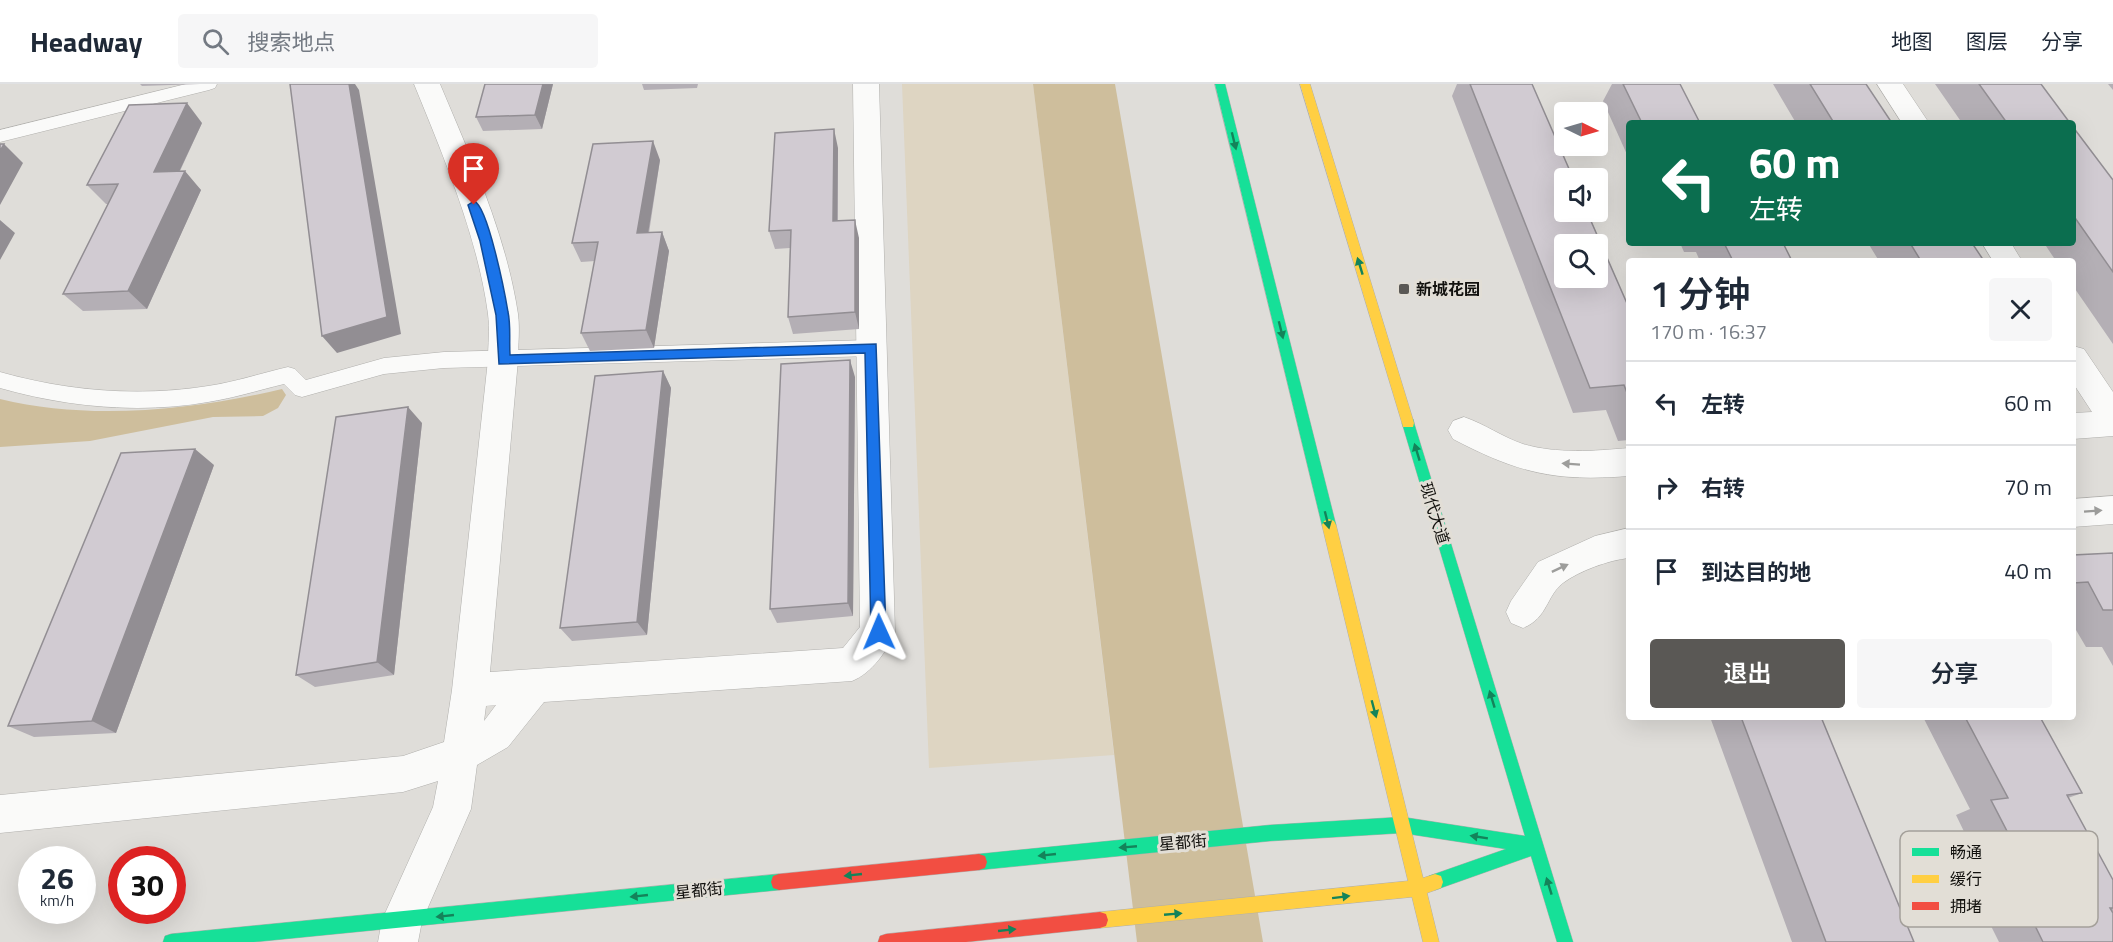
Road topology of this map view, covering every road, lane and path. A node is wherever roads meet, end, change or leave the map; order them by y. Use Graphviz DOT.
graph roads {
  1 [pos="209,84"];
  2 [pos="427,84"];
  3 [pos="866,84"];
  4 [pos="1220,84"];
  5 [pos="1305,84"];
  6 [pos="1890,84"];
  7 [pos="1914,120"];
  8 [pos="0,136"];
  9 [pos="872,348"];
  10 [pos="503,360"];
  11 [pos="2076,362"];
  12 [pos="0,380"];
  13 [pos="2113,418"];
  14 [pos="2113,423"];
  15 [pos="2076,426"];
  16 [pos="1464,430"];
  17 [pos="1626,462"];
  18 [pos="2113,510"];
  19 [pos="2076,513"];
  20 [pos="1626,543"];
  21 [pos="1523,612"];
  22 [pos="534,686"];
  23 [pos="470,690"];
  24 [pos="460,755"];
  25 [pos="0,814"];
  26 [pos="1402,825"];
  27 [pos="1537,846"];
  28 [pos="1418,888"];
  29 [pos="400,931"];
  30 [pos="171,942"];
  31 [pos="886,942"];
  32 [pos="1431,942"];
  33 [pos="1565,942"];
  1 -- 8 [label="lane"];
  2 -- 10 [label="street"];
  3 -- 9 [label="street"];
  4 -- 26 [label="main road, one-way"];
  27 -- 5 [label="main road, 现代大道, one-way"];
  6 -- 7 [label="street"];
  9 -- 10 [label="lane"];
  9 -- 22 [label="street"];
  10 -- 12 [label="lane"];
  10 -- 23 [label="street"];
  11 -- 13 [label="street"];
  14 -- 15 [label="street"];
  17 -- 16 [label="street, one-way"];
  19 -- 18 [label="street, one-way"];
  21 -- 20 [label="street, one-way"];
  22 -- 23 [label="street"];
  22 -- 24 [label="street"];
  23 -- 24 [label="street"];
  24 -- 25 [label="street"];
  24 -- 29 [label="street"];
  27 -- 26 [label="main road, 星都街, one-way"];
  26 -- 28 [label="main road"];
  26 -- 29 [label="main road, 星都街, one-way"];
  27 -- 28 [label="main road"];
  33 -- 27 [label="main road, 现代大道, one-way"];
  31 -- 28 [label="main road, one-way"];
  28 -- 32 [label="main road"];
  29 -- 30 [label="main road, 星都街"];
}
